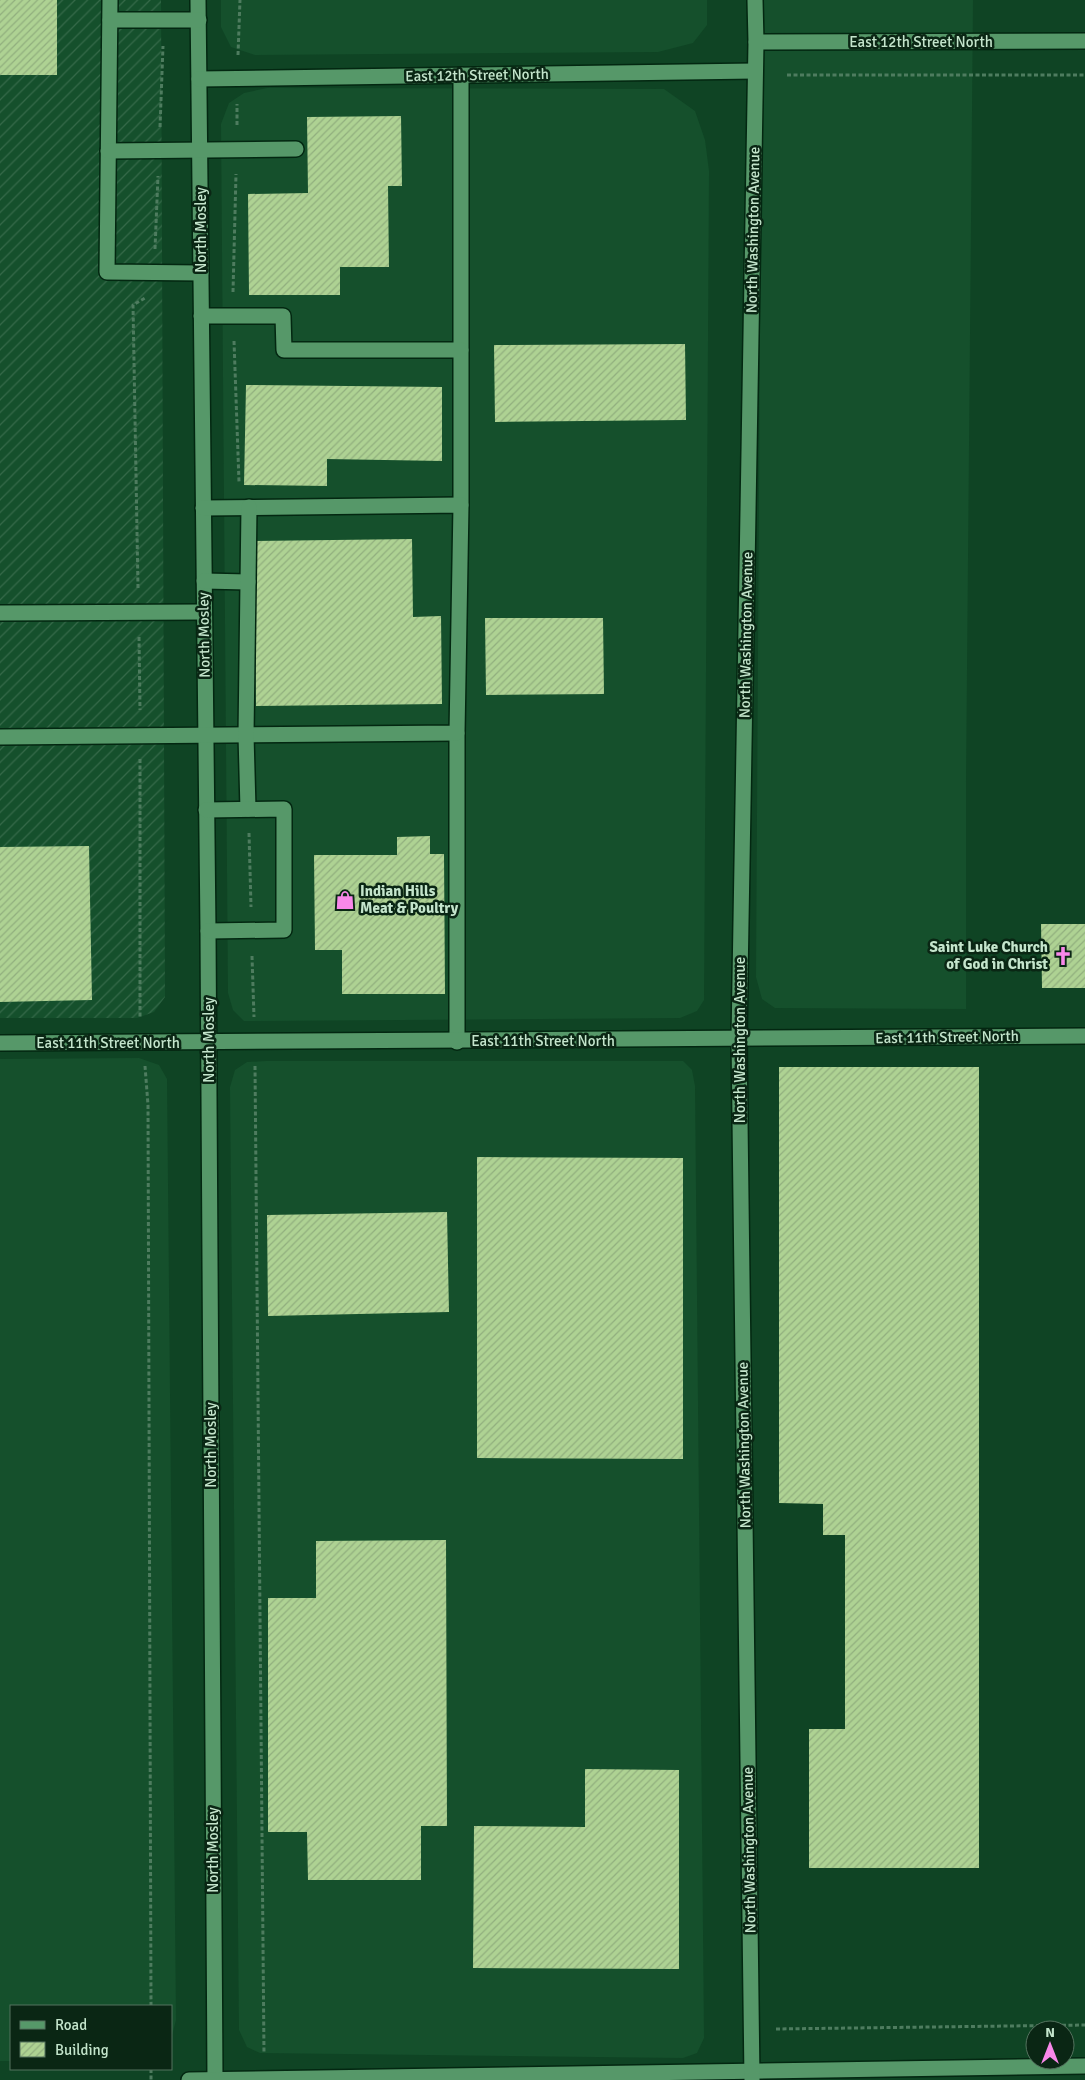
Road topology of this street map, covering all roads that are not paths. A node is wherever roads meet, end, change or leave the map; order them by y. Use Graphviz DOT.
graph roads {
  1 [pos="110,0"];
  2 [pos="198,0"];
  3 [pos="754,0"];
  4 [pos="110,20"];
  5 [pos="199,20"];
  6 [pos="1085,41"];
  7 [pos="756,42"];
  8 [pos="756,71"];
  9 [pos="461,75"];
  10 [pos="199,79"];
  11 [pos="200,149"];
  12 [pos="296,149"];
  13 [pos="108,151"];
  14 [pos="201,273"];
  15 [pos="201,316"];
  16 [pos="461,350"];
  17 [pos="460,505"];
  18 [pos="249,507"];
  19 [pos="203,508"];
  20 [pos="204,581"];
  21 [pos="248,582"];
  22 [pos="204,612"];
  23 [pos="0,613"];
  24 [pos="456,733"];
  25 [pos="205,735"];
  26 [pos="246,735"];
  27 [pos="0,736"];
  28 [pos="248,809"];
  29 [pos="206,810"];
  30 [pos="208,931"];
  31 [pos="1085,1036"];
  32 [pos="739,1039"];
  33 [pos="458,1042"];
  34 [pos="0,1043"];
  35 [pos="208,1043"];
  36 [pos="1085,2066"];
  37 [pos="752,2076"];
  38 [pos="189,2080"];
  39 [pos="215,2080"];
  1 -- 4 [label="street"];
  2 -- 5 [label="street, North Mosley"];
  3 -- 7 [label="street, North Washington Avenue"];
  4 -- 5 [label="street"];
  4 -- 13 [label="street"];
  5 -- 10 [label="street, North Mosley"];
  6 -- 7 [label="street, East 12th Street North"];
  7 -- 8 [label="street, North Washington Avenue"];
  8 -- 9 [label="street, East 12th Street North"];
  8 -- 32 [label="street, North Washington Avenue"];
  9 -- 10 [label="street, East 12th Street North"];
  9 -- 16 [label="street"];
  10 -- 11 [label="street, North Mosley"];
  11 -- 12 [label="street"];
  11 -- 13 [label="street"];
  11 -- 14 [label="street, North Mosley"];
  13 -- 14 [label="street"];
  14 -- 15 [label="street, North Mosley"];
  15 -- 16 [label="street"];
  15 -- 19 [label="street, North Mosley"];
  16 -- 17 [label="street"];
  17 -- 18 [label="street"];
  17 -- 24 [label="street"];
  18 -- 19 [label="street"];
  18 -- 21 [label="street"];
  19 -- 20 [label="street, North Mosley"];
  20 -- 21 [label="street"];
  20 -- 22 [label="street, North Mosley"];
  21 -- 26 [label="street"];
  22 -- 23 [label="street"];
  22 -- 25 [label="street, North Mosley"];
  24 -- 26 [label="street"];
  24 -- 33 [label="street"];
  25 -- 26 [label="street"];
  25 -- 27 [label="street"];
  25 -- 29 [label="street, North Mosley"];
  26 -- 28 [label="street"];
  28 -- 29 [label="street"];
  28 -- 30 [label="street"];
  29 -- 30 [label="street, North Mosley"];
  30 -- 35 [label="street, North Mosley"];
  31 -- 32 [label="street, East 11th Street North"];
  32 -- 33 [label="street, East 11th Street North"];
  32 -- 37 [label="street, North Washington Avenue"];
  33 -- 35 [label="street, East 11th Street North"];
  34 -- 35 [label="street, East 11th Street North"];
  35 -- 39 [label="street, North Mosley"];
  36 -- 37 [label="street"];
  37 -- 39 [label="street"];
  38 -- 39 [label="street"];
}
